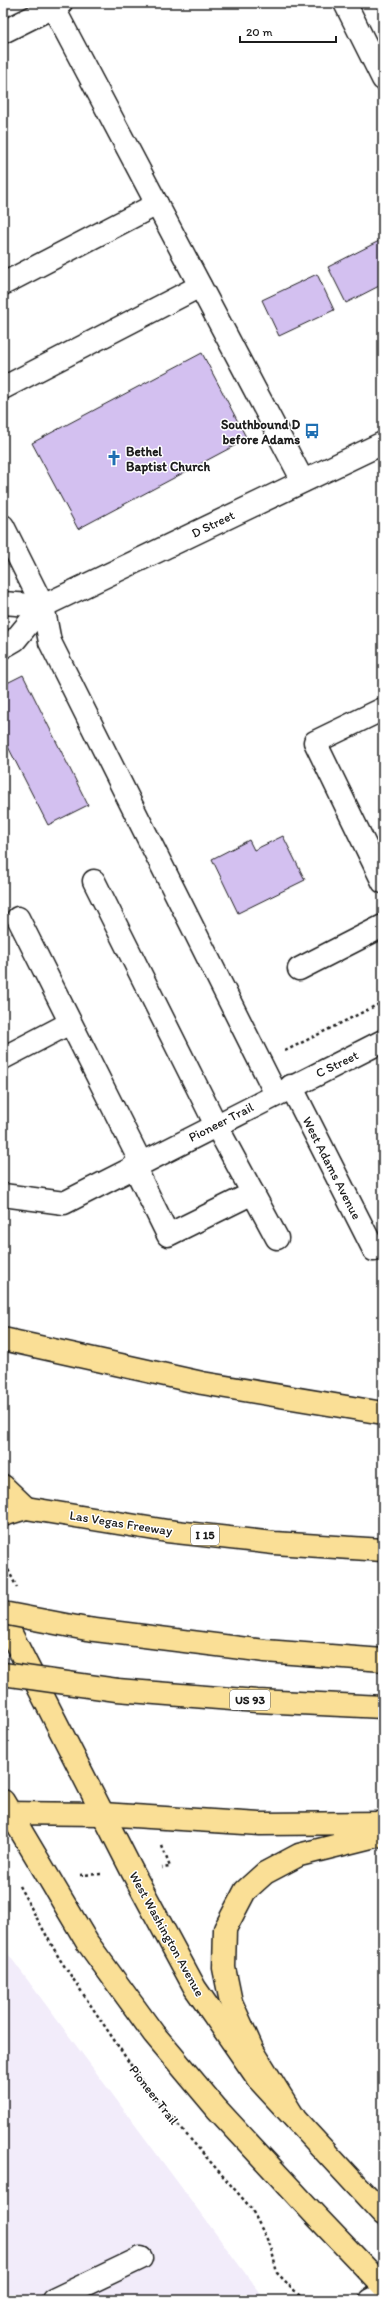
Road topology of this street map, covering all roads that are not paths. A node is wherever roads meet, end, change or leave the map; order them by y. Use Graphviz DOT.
graph roads {
  1 [pos="345,3"];
  2 [pos="55,4"];
  3 [pos="3,32"];
  4 [pos="383,79"];
  5 [pos="157,204"];
  6 [pos="3,284"];
  7 [pos="200,286"];
  8 [pos="4,384"];
  9 [pos="383,442"];
  10 [pos="303,481"];
  11 [pos="3,526"];
  12 [pos="3,603"];
  13 [pos="43,606"];
  14 [pos="3,647"];
  15 [pos="383,709"];
  16 [pos="94,881"];
  17 [pos="383,882"];
  18 [pos="18,918"];
  19 [pos="383,926"];
  20 [pos="299,969"];
  21 [pos="70,1023"];
  22 [pos="383,1041"];
  23 [pos="3,1058"];
  24 [pos="278,1093"];
  25 [pos="216,1124"];
  26 [pos="133,1167"];
  27 [pos="253,1193"];
  28 [pos="3,1195"];
  29 [pos="277,1238"];
  30 [pos="374,1250"];
  31 [pos="3,1339"];
  32 [pos="383,1413"];
  33 [pos="3,1486"];
  34 [pos="27,1509"];
  35 [pos="3,1515"];
  36 [pos="383,1550"];
  37 [pos="3,1613"];
  38 [pos="3,1618"];
  39 [pos="383,1660"];
  40 [pos="3,1674"];
  41 [pos="383,1707"];
  42 [pos="5,1809"];
  43 [pos="102,1814"];
  44 [pos="383,1823"];
  45 [pos="383,1834"];
  46 [pos="294,2117"];
  47 [pos="383,2214"];
  48 [pos="141,2258"];
  49 [pos="383,2286"];
  50 [pos="383,2294"];
  51 [pos="53,2300"];
  52 [pos="371,2300"];
  1 -- 4 [label="street"];
  2 -- 3 [label="street"];
  2 -- 5 [label="street"];
  5 -- 6 [label="street"];
  5 -- 7 [label="street"];
  7 -- 8 [label="street"];
  7 -- 10 [label="street"];
  9 -- 10 [label="street, D Street"];
  10 -- 13 [label="street, D Street"];
  11 -- 13 [label="street"];
  12 -- 13 [label="street, D Street"];
  13 -- 14 [label="street, D Street"];
  13 -- 24 [label="street, West Adams Avenue"];
  15 -- 17 [label="street"];
  16 -- 25 [label="street"];
  18 -- 21 [label="street"];
  19 -- 20 [label="street"];
  21 -- 23 [label="street"];
  21 -- 26 [label="street"];
  22 -- 24 [label="street, C Street"];
  24 -- 25 [label="street, Pioneer Trail"];
  24 -- 30 [label="street, West Adams Avenue"];
  25 -- 26 [label="street, Pioneer Trail"];
  25 -- 27 [label="street"];
  26 -- 27 [label="street"];
  26 -- 28 [label="street, Pioneer Trail"];
  27 -- 29 [label="street"];
  31 -- 32 [label="main road"];
  33 -- 34 [label="main road"];
  34 -- 35 [label="main road, Las Vegas Freeway / I 15"];
  34 -- 36 [label="main road, Las Vegas Freeway / I 15"];
  37 -- 39 [label="main road, bridge"];
  38 -- 43 [label="main road, West Washington Avenue"];
  40 -- 41 [label="main road, US 93, bridge"];
  42 -- 43 [label="main road"];
  42 -- 49 [label="main road"];
  43 -- 44 [label="main road"];
  43 -- 46 [label="main road, West Washington Avenue"];
  45 -- 46 [label="main road"];
  46 -- 47 [label="main road, West Washington Avenue"];
  48 -- 51 [label="street"];
  50 -- 52 [label="street"];
}
